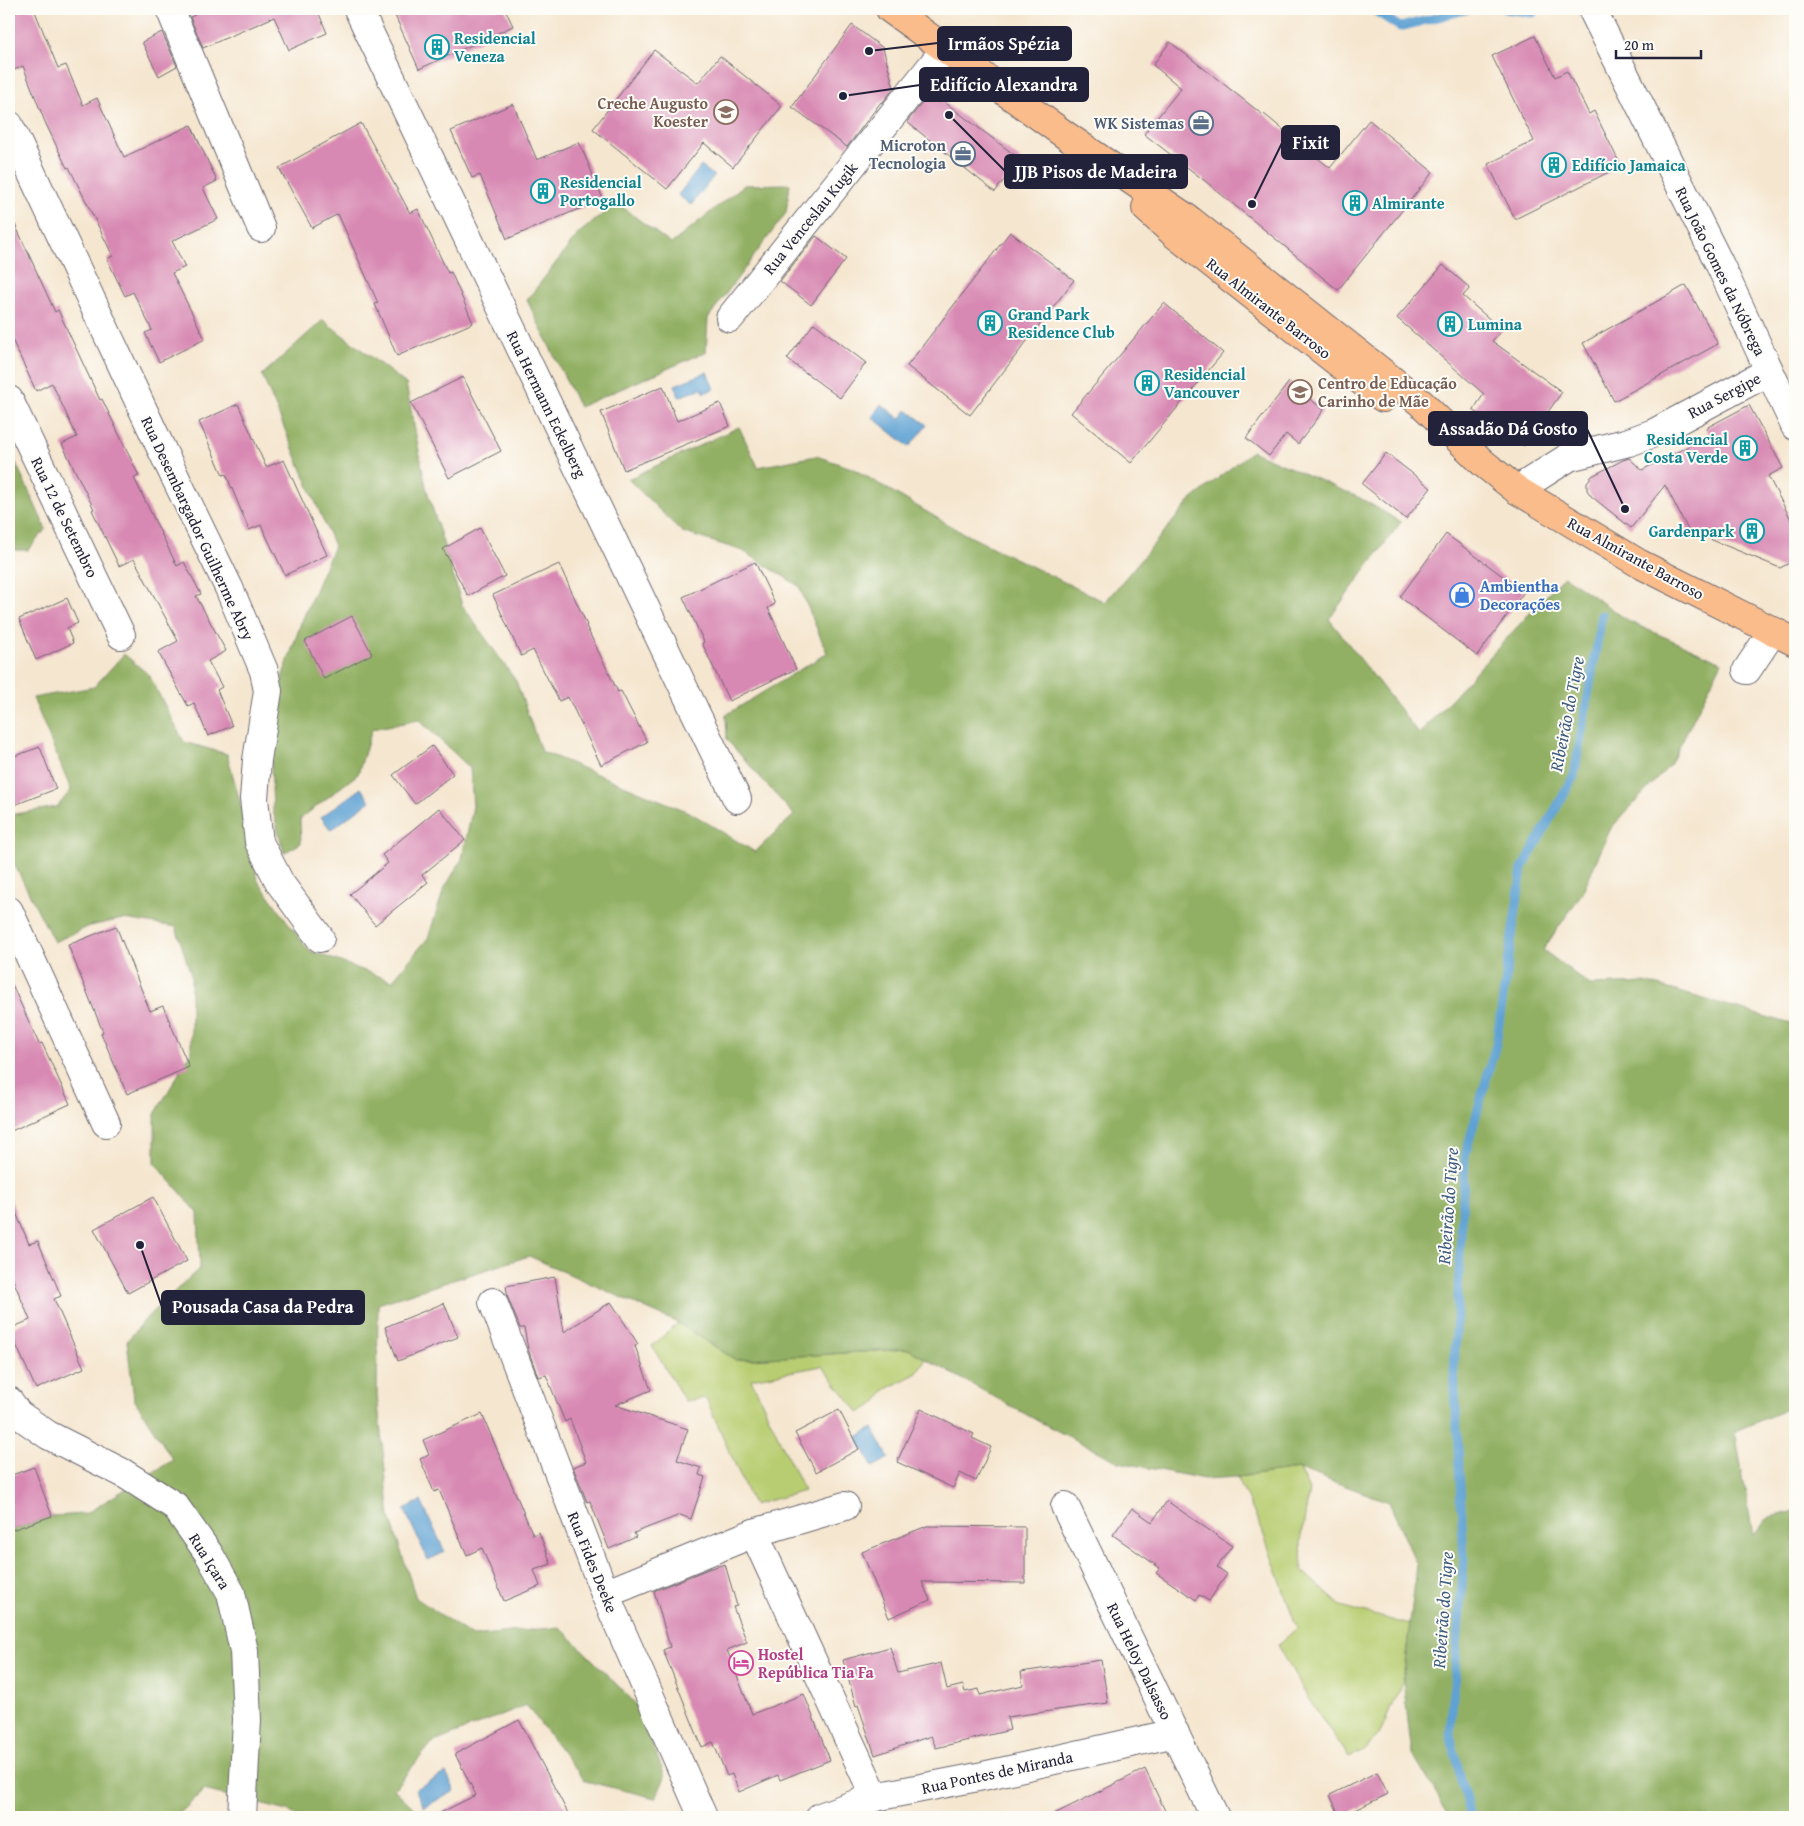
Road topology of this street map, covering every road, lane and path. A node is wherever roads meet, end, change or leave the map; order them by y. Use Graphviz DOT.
graph roads {
  1 [pos="170,9"];
  2 [pos="358,9"];
  3 [pos="890,9"];
  4 [pos="1592,9"];
  5 [pos="946,48"];
  6 [pos="9,125"];
  7 [pos="261,228"];
  8 [pos="730,318"];
  9 [pos="1768,372"];
  10 [pos="9,400"];
  11 [pos="1795,426"];
  12 [pos="1517,490"];
  13 [pos="121,634"];
  14 [pos="1784,637"];
  15 [pos="1747,670"];
  16 [pos="737,799"];
  17 [pos="9,912"];
  18 [pos="320,938"];
  19 [pos="106,1123"];
  20 [pos="493,1302"];
  21 [pos="9,1401"];
  22 [pos="845,1506"];
  23 [pos="1065,1506"];
  24 [pos="754,1533"];
  25 [pos="605,1594"];
  26 [pos="1175,1733"];
  27 [pos="875,1797"];
  28 [pos="242,1817"];
  29 [pos="703,1817"];
  30 [pos="820,1817"];
  31 [pos="1215,1817"];
  1 -- 7 [label="street"];
  2 -- 16 [label="street, Rua Hermann Eckelberg"];
  3 -- 5 [label="main road, Rua Almirante Barroso"];
  4 -- 9 [label="street, Rua João Gomes da Nóbrega"];
  5 -- 8 [label="street, Rua Venceslau Kugik"];
  5 -- 12 [label="main road, Rua Almirante Barroso"];
  6 -- 18 [label="street, Rua Desembargador Guilherme Abry"];
  9 -- 11 [label="street, Rua João Gomes da Nóbrega"];
  9 -- 12 [label="street, Rua Sergipe"];
  10 -- 13 [label="street, Rua 12 de Setembro"];
  12 -- 14 [label="main road, Rua Almirante Barroso"];
  14 -- 15 [label="street"];
  17 -- 19 [label="street"];
  20 -- 25 [label="street, Rua Fides Deeke"];
  21 -- 28 [label="street, Rua Içara"];
  22 -- 24 [label="street"];
  23 -- 26 [label="street, Rua Heloy Dalsasso"];
  24 -- 25 [label="street"];
  24 -- 27 [label="street"];
  25 -- 29 [label="street, Rua Fides Deeke"];
  26 -- 27 [label="street, Rua Pontes de Miranda"];
  26 -- 31 [label="street, Rua Heloy Dalsasso"];
  27 -- 30 [label="street, Rua Pontes de Miranda"];
}
